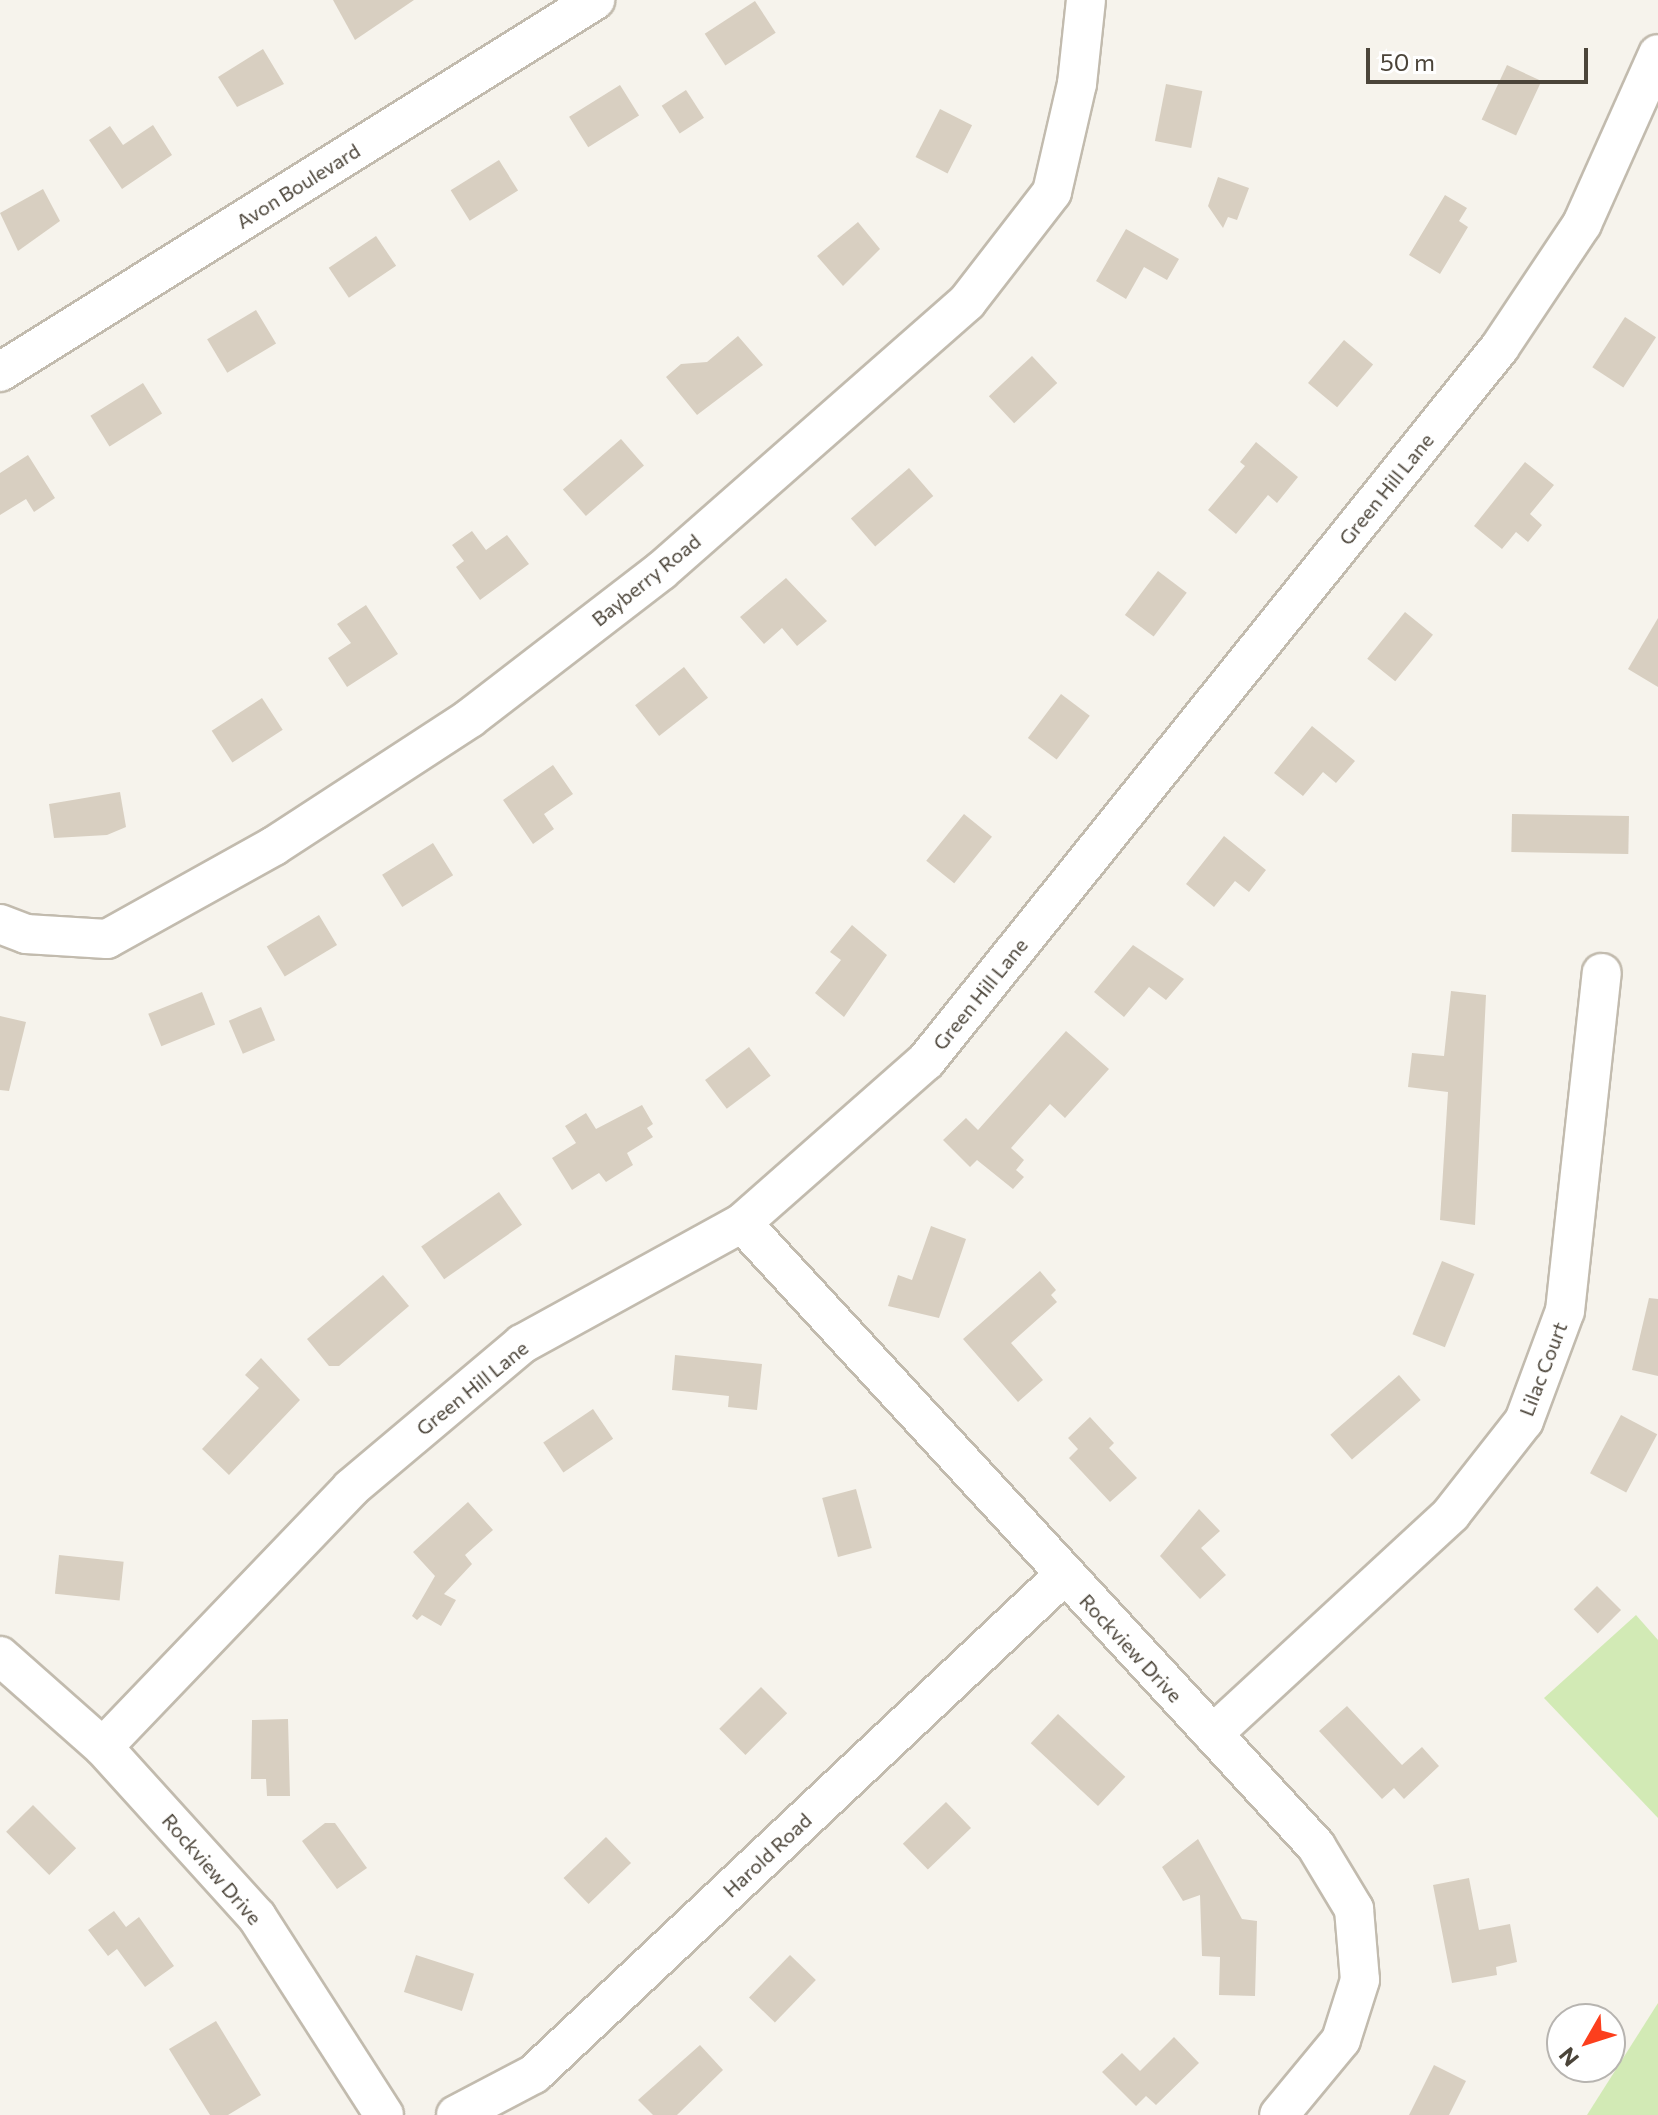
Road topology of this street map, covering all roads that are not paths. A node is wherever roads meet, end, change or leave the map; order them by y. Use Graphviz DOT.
graph roads {
  1 [pos="595,0"];
  2 [pos="1086,0"];
  3 [pos="1658,54"];
  4 [pos="0,372"];
  5 [pos="0,924"];
  6 [pos="1602,973"];
  7 [pos="742,1223"];
  8 [pos="1064,1575"];
  9 [pos="0,1656"];
  10 [pos="1213,1734"];
  11 [pos="103,1747"];
  12 [pos="384,2115"];
  13 [pos="456,2115"];
  14 [pos="1279,2115"];
  1 -- 4 [label="street, Avon Boulevard"];
  2 -- 5 [label="street, Bayberry Road"];
  3 -- 7 [label="street, Green Hill Lane"];
  6 -- 10 [label="street, Lilac Court"];
  7 -- 8 [label="street, Rockview Drive"];
  7 -- 11 [label="street, Green Hill Lane"];
  8 -- 10 [label="street, Rockview Drive"];
  8 -- 13 [label="street, Harold Road"];
  9 -- 11 [label="street, Rockview Drive"];
  10 -- 14 [label="street, Rockview Drive"];
  11 -- 12 [label="street, Rockview Drive"];
}
